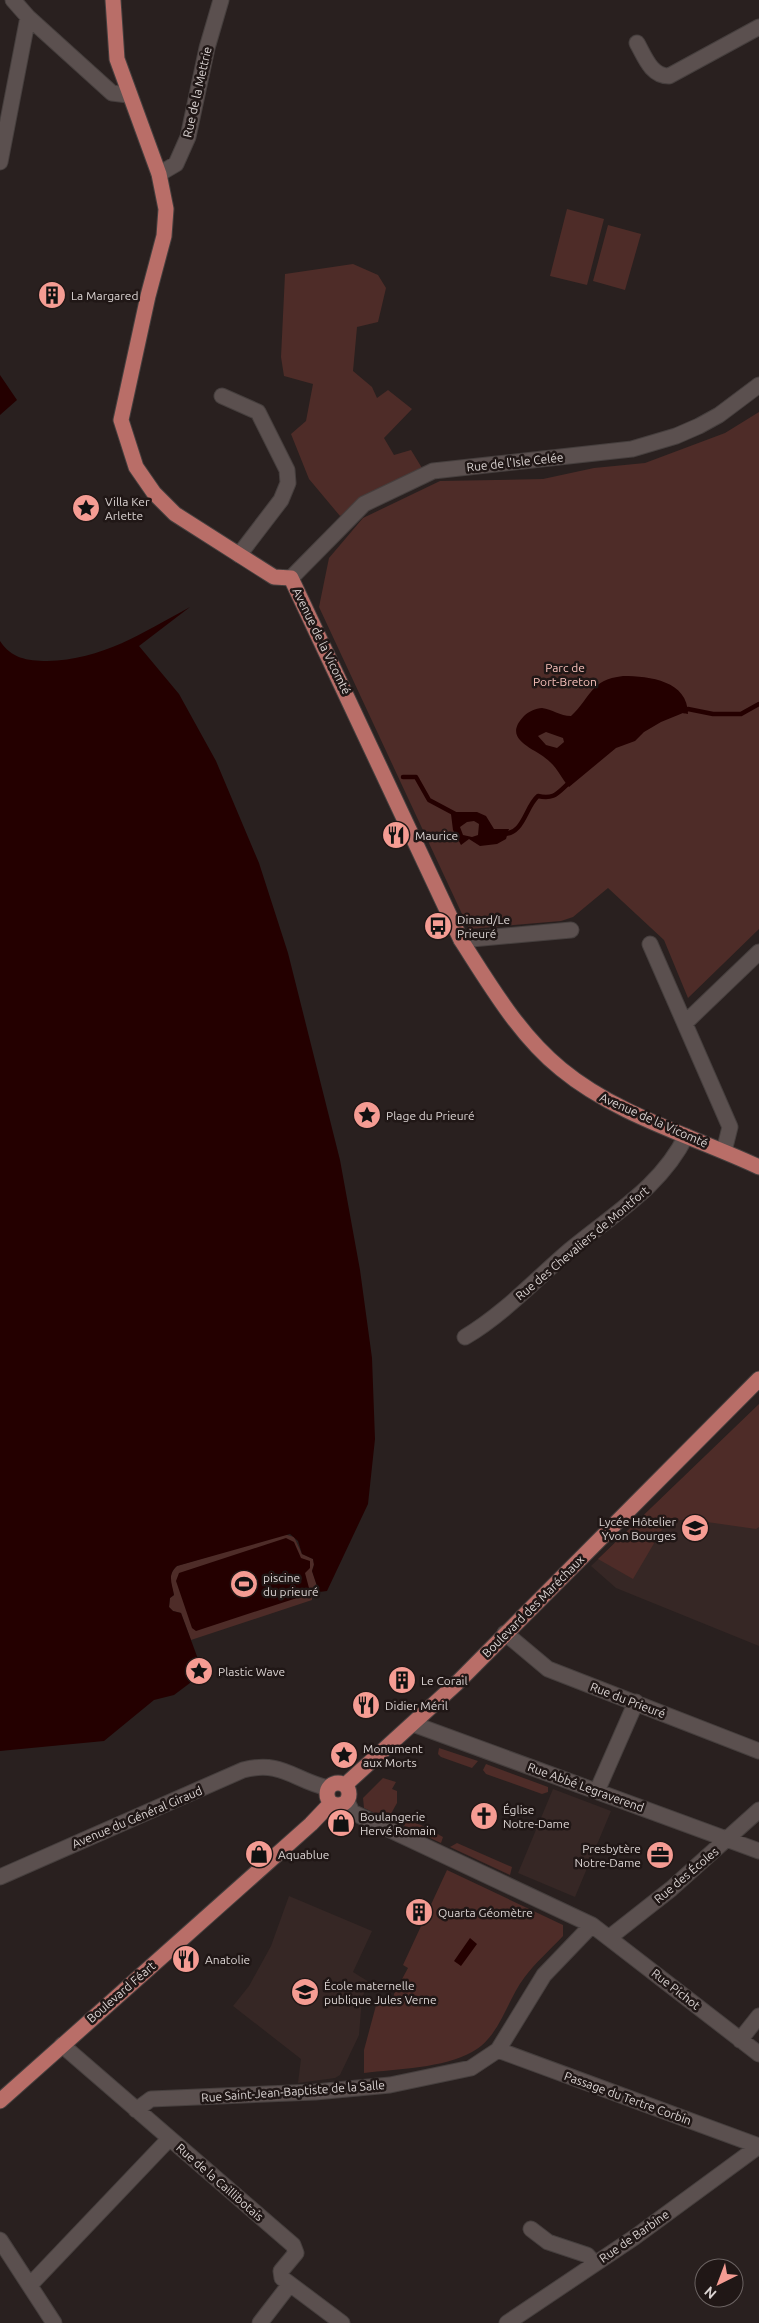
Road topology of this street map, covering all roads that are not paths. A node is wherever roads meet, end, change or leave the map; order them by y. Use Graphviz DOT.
graph roads {
  1 [pos="113,0"];
  2 [pos="221,0"];
  3 [pos="24,7"];
  4 [pos="759,27"];
  5 [pos="637,44"];
  6 [pos="128,95"];
  7 [pos="0,162"];
  8 [pos="159,174"];
  9 [pos="759,384"];
  10 [pos="222,396"];
  11 [pos="239,554"];
  12 [pos="292,578"];
  13 [pos="570,930"];
  14 [pos="461,940"];
  15 [pos="650,944"];
  16 [pos="759,952"];
  17 [pos="685,1023"];
  18 [pos="686,1136"];
  19 [pos="724,1150"];
  20 [pos="759,1166"];
  21 [pos="464,1337"];
  22 [pos="759,1379"];
  23 [pos="506,1633"];
  24 [pos="636,1702"];
  25 [pos="413,1724"];
  26 [pos="759,1751"];
  27 [pos="348,1782"];
  28 [pos="328,1788"];
  29 [pos="597,1791"];
  30 [pos="346,1801"];
  31 [pos="331,1803"];
  32 [pos="759,1810"];
  33 [pos="728,1840"];
  34 [pos="759,1852"];
  35 [pos="0,1877"];
  36 [pos="592,1925"];
  37 [pos="610,1937"];
  38 [pos="759,2016"];
  39 [pos="740,2040"];
  40 [pos="62,2045"];
  41 [pos="498,2050"];
  42 [pos="759,2054"];
  43 [pos="0,2100"];
  44 [pos="136,2110"];
  45 [pos="169,2139"];
  46 [pos="759,2146"];
  47 [pos="531,2229"];
  48 [pos="0,2240"];
  49 [pos="595,2264"];
  50 [pos="290,2284"];
  51 [pos="30,2286"];
  52 [pos="54,2323"];
  53 [pos="260,2323"];
  54 [pos="342,2323"];
  55 [pos="507,2323"];
  1 -- 6 [label="main road, Avenue de la Vicomté"];
  2 -- 8 [label="street, Rue de la Mettrie"];
  3 -- 6 [label="street"];
  3 -- 7 [label="street"];
  4 -- 5 [label="street"];
  6 -- 8 [label="main road, Avenue de la Vicomté"];
  8 -- 11 [label="main road, Avenue de la Vicomté"];
  9 -- 12 [label="street, Rue de l'Isle Celée"];
  10 -- 11 [label="street"];
  11 -- 12 [label="main road, Avenue de la Vicomté"];
  12 -- 14 [label="main road, Avenue de la Vicomté"];
  13 -- 14 [label="street"];
  14 -- 18 [label="main road, Avenue de la Vicomté"];
  15 -- 17 [label="street"];
  16 -- 17 [label="street"];
  17 -- 19 [label="street"];
  18 -- 19 [label="main road, Avenue de la Vicomté"];
  18 -- 21 [label="street, Rue des Chevaliers de Montfort"];
  19 -- 20 [label="main road, Avenue de la Vicomté"];
  22 -- 23 [label="main road, Boulevard des Maréchaux"];
  23 -- 24 [label="street, Rue du Prieuré"];
  23 -- 25 [label="main road, Boulevard des Maréchaux"];
  24 -- 26 [label="street, Rue du Prieuré"];
  24 -- 29 [label="street"];
  25 -- 27 [label="main road, Boulevard des Maréchaux"];
  25 -- 29 [label="street, Rue Abbé Legraverend"];
  27 -- 28 [label="main road"];
  27 -- 30 [label="main road"];
  28 -- 31 [label="main road"];
  28 -- 35 [label="street, Avenue du Général Giraud"];
  29 -- 33 [label="street, Rue Abbé Legraverend"];
  30 -- 31 [label="main road"];
  30 -- 36 [label="street, Rue Pichot"];
  31 -- 40 [label="main road, Boulevard Féart"];
  32 -- 33 [label="street, Rue des Écoles"];
  33 -- 34 [label="street, Rue Abbé Legraverend"];
  33 -- 37 [label="street, Rue des Écoles"];
  36 -- 37 [label="street, Rue Pichot"];
  36 -- 41 [label="street, Rue Saint-Jean-Baptiste de la Salle"];
  37 -- 39 [label="street, Rue Pichot"];
  38 -- 39 [label="street"];
  39 -- 42 [label="street, Rue Pichot"];
  40 -- 43 [label="main road, Boulevard Féart"];
  40 -- 44 [label="street, Rue de la Caillibotais"];
  41 -- 44 [label="street, Rue Saint-Jean-Baptiste de la Salle"];
  41 -- 46 [label="street, Passage du Tertre Corbin"];
  44 -- 45 [label="street, Rue de la Caillibotais"];
  45 -- 50 [label="street, Rue de la Caillibotais"];
  45 -- 51 [label="street"];
  46 -- 49 [label="street, Rue de Barbine"];
  47 -- 49 [label="street"];
  48 -- 51 [label="street"];
  49 -- 55 [label="street, Rue de Barbine"];
  50 -- 53 [label="street"];
  50 -- 54 [label="street"];
  51 -- 52 [label="street"];
}
